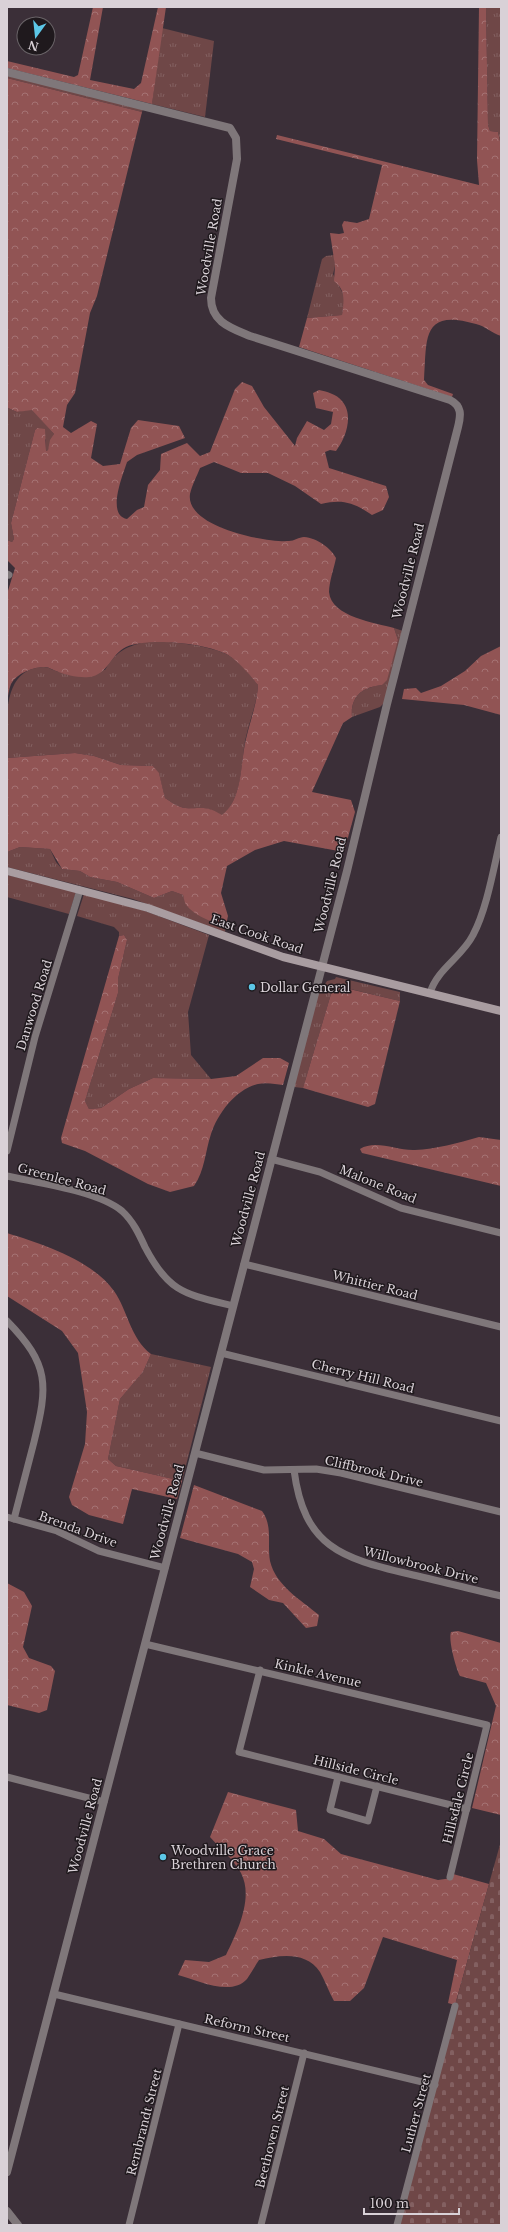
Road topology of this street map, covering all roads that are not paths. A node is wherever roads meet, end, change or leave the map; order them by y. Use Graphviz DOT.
graph roads {
  1 [pos="7,72"];
  2 [pos="501,838"];
  3 [pos="7,871"];
  4 [pos="80,890"];
  5 [pos="321,967"];
  6 [pos="430,993"];
  7 [pos="501,1011"];
  8 [pos="7,1151"];
  9 [pos="271,1159"];
  10 [pos="7,1176"];
  11 [pos="501,1233"];
  12 [pos="244,1264"];
  13 [pos="233,1306"];
  14 [pos="8,1325"];
  15 [pos="501,1327"];
  16 [pos="221,1353"];
  17 [pos="501,1420"];
  18 [pos="195,1454"];
  19 [pos="294,1470"];
  20 [pos="501,1512"];
  21 [pos="11,1518"];
  22 [pos="165,1568"];
  23 [pos="501,1596"];
  24 [pos="145,1644"];
  25 [pos="260,1670"];
  26 [pos="487,1725"];
  27 [pos="7,1777"];
  28 [pos="338,1777"];
  29 [pos="377,1786"];
  30 [pos="104,1802"];
  31 [pos="467,1809"];
  32 [pos="450,1877"];
  33 [pos="54,1994"];
  34 [pos="455,2006"];
  35 [pos="180,2024"];
  36 [pos="304,2053"];
  37 [pos="435,2085"];
  38 [pos="7,2172"];
  39 [pos="7,2211"];
  40 [pos="18,2225"];
  41 [pos="129,2225"];
  42 [pos="261,2225"];
  43 [pos="397,2225"];
  1 -- 5 [label="street, Woodville Road"];
  2 -- 6 [label="street"];
  3 -- 4 [label="main road, East Cook Road"];
  4 -- 5 [label="main road, East Cook Road"];
  4 -- 8 [label="street, Danwood Road"];
  5 -- 6 [label="main road, East Cook Road"];
  5 -- 9 [label="street, Woodville Road"];
  6 -- 7 [label="main road, East Cook Road"];
  9 -- 11 [label="street, Malone Road"];
  9 -- 12 [label="street, Woodville Road"];
  10 -- 13 [label="street, Greenlee Road"];
  12 -- 13 [label="street, Woodville Road"];
  12 -- 15 [label="street, Whittier Road"];
  13 -- 16 [label="street, Woodville Road"];
  14 -- 21 [label="street"];
  16 -- 17 [label="street, Cherry Hill Road"];
  16 -- 18 [label="street, Woodville Road"];
  18 -- 19 [label="street, Cliffbrook Drive"];
  18 -- 22 [label="street, Woodville Road"];
  19 -- 20 [label="street, Cliffbrook Drive"];
  19 -- 23 [label="street, Willowbrook Drive"];
  21 -- 22 [label="street, Brenda Drive"];
  22 -- 24 [label="street, Woodville Road"];
  24 -- 25 [label="street, Kinkle Avenue"];
  24 -- 30 [label="street, Woodville Road"];
  25 -- 26 [label="street, Kinkle Avenue"];
  25 -- 28 [label="street, Hillside Circle"];
  26 -- 31 [label="street, Hillsdale Circle"];
  27 -- 30 [label="street"];
  28 -- 29 [label="street, Hillside Circle"];
  28 -- 29 [label="street"];
  29 -- 31 [label="street, Hillside Circle"];
  30 -- 33 [label="street, Woodville Road"];
  31 -- 32 [label="street, Hillsdale Circle"];
  33 -- 35 [label="street, Reform Street"];
  33 -- 38 [label="street, Woodville Road"];
  34 -- 37 [label="street, Luther Street"];
  35 -- 36 [label="street, Reform Street"];
  35 -- 41 [label="street, Rembrandt Street"];
  36 -- 37 [label="street, Reform Street"];
  36 -- 42 [label="street, Beethoven Street"];
  37 -- 43 [label="street, Luther Street"];
  39 -- 40 [label="street"];
}
